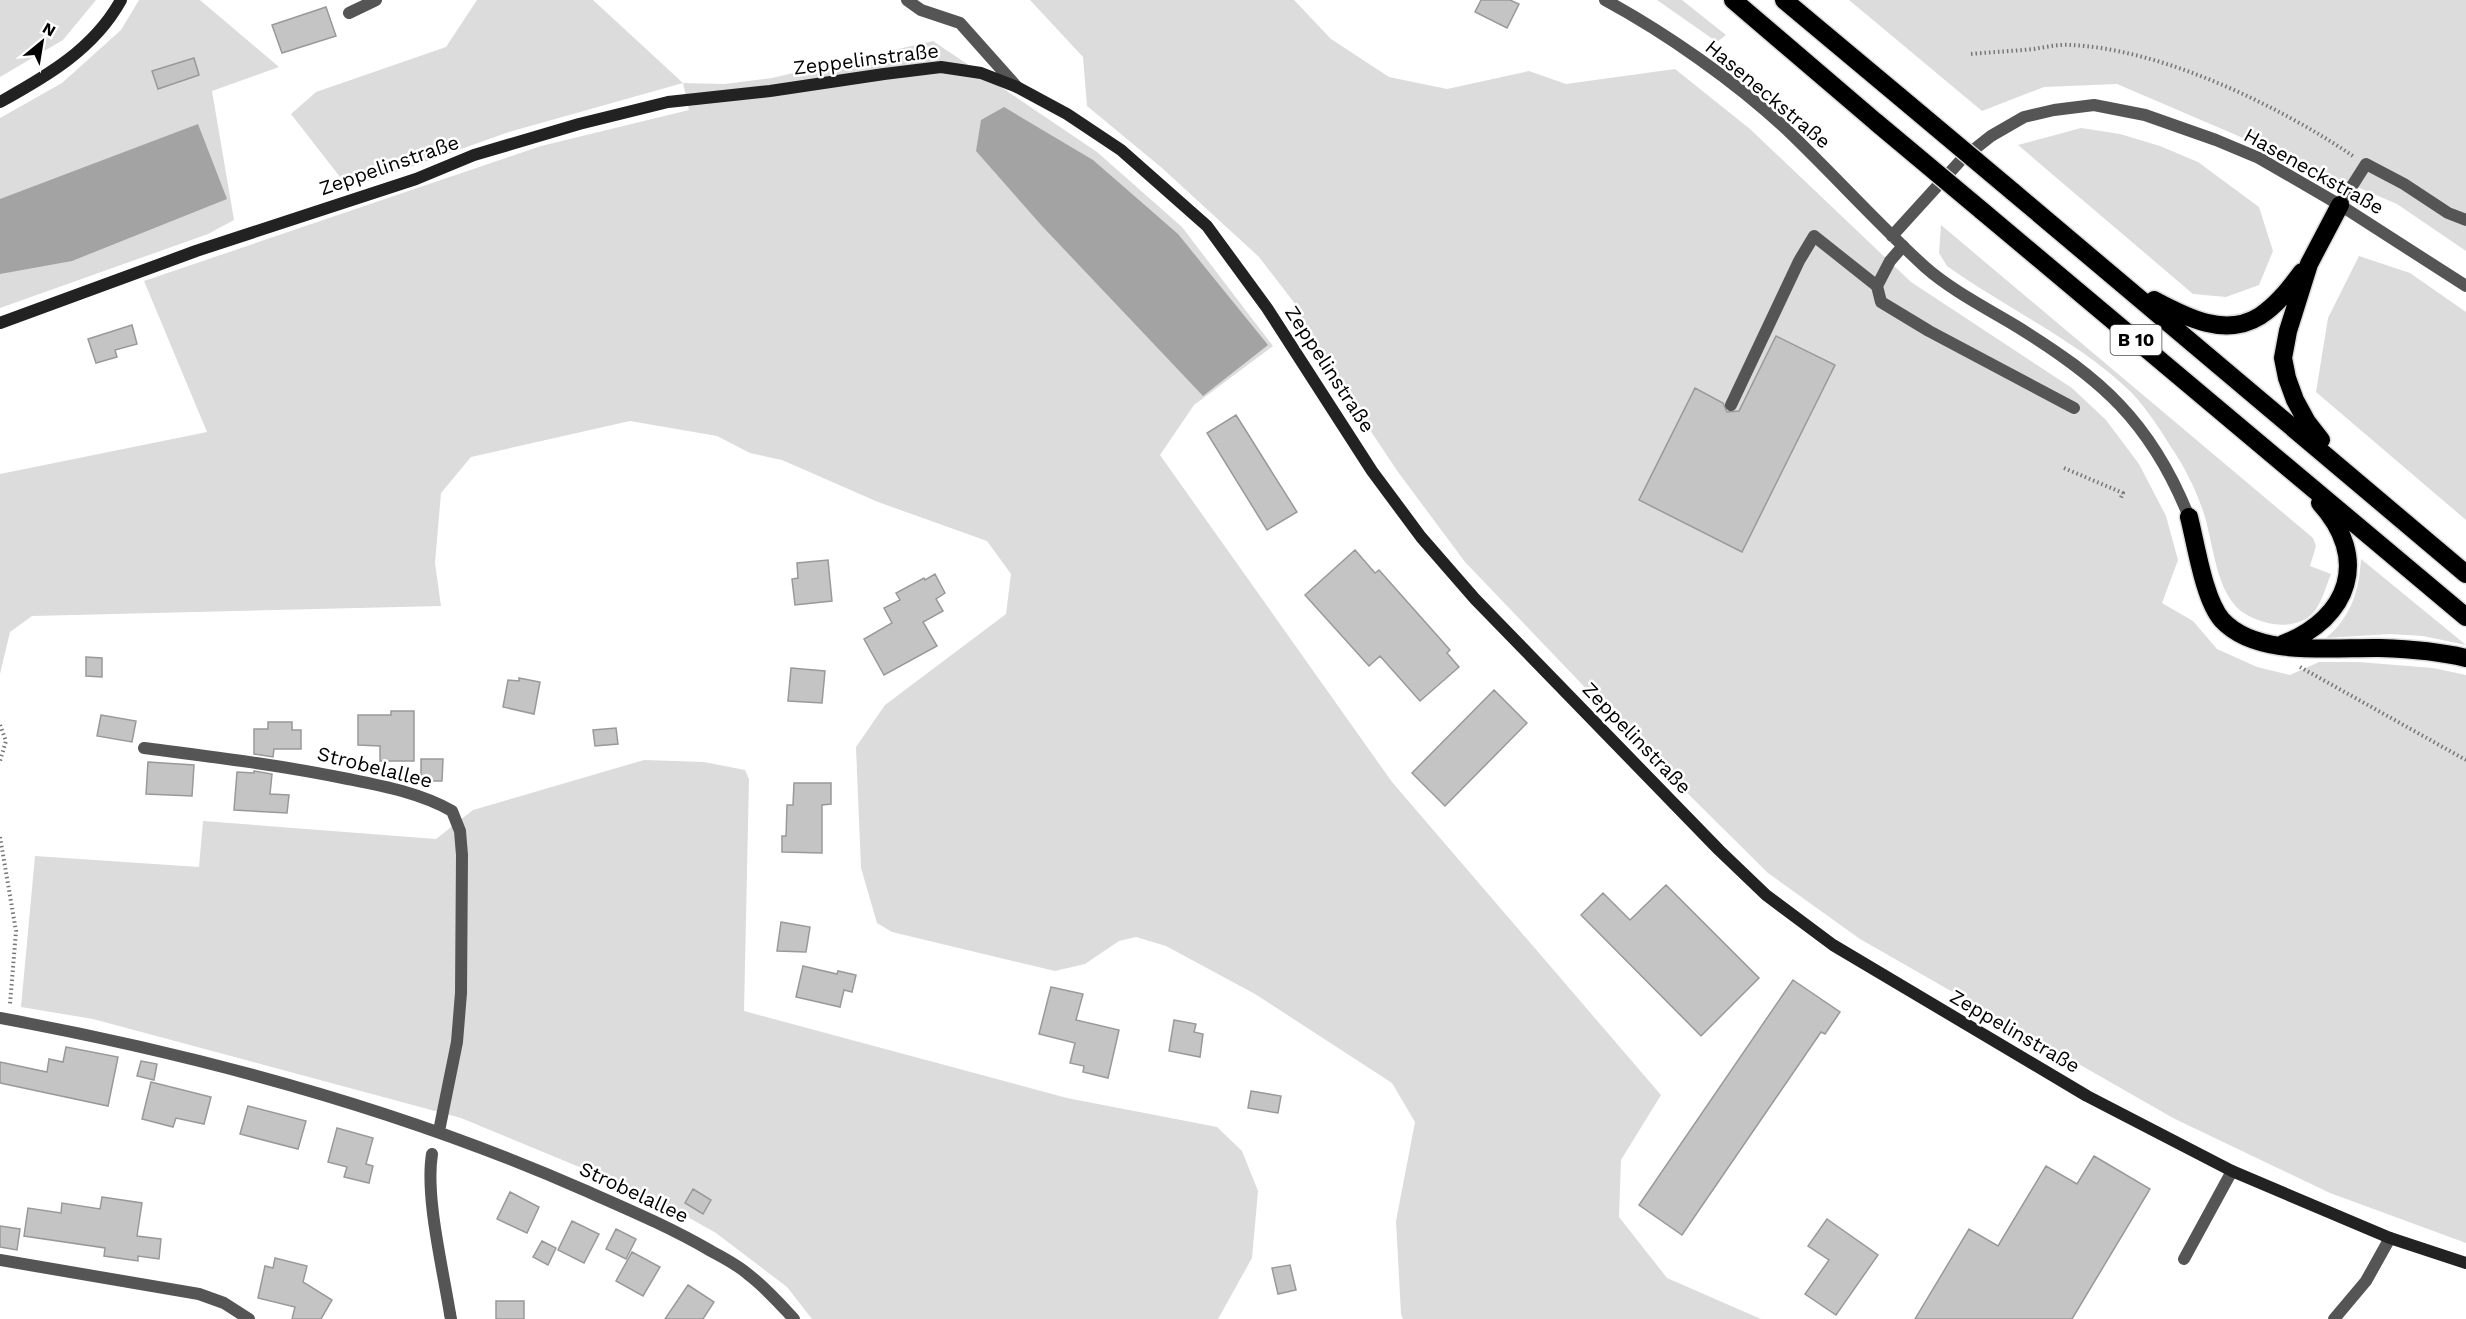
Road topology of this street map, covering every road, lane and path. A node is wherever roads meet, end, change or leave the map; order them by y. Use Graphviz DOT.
graph roads {
  1 [pos="121,0"];
  2 [pos="376,0"];
  3 [pos="906,0"];
  4 [pos="1605,0"];
  5 [pos="1732,0"];
  6 [pos="1784,0"];
  7 [pos="349,13"];
  8 [pos="1971,54"];
  9 [pos="1017,87"];
  10 [pos="0,102"];
  11 [pos="2366,164"];
  12 [pos="2340,205"];
  13 [pos="2466,220"];
  14 [pos="1892,236"];
  15 [pos="1903,246"];
  16 [pos="2309,264"];
  17 [pos="2121,282"];
  18 [pos="1877,286"];
  19 [pos="2466,286"];
  20 [pos="0,323"];
  21 [pos="1731,405"];
  22 [pos="2074,408"];
  23 [pos="2064,468"];
  24 [pos="2290,470"];
  25 [pos="2345,471"];
  26 [pos="2120,500"];
  27 [pos="2189,517"];
  28 [pos="2466,574"];
  29 [pos="2466,617"];
  30 [pos="2278,645"];
  31 [pos="2466,658"];
  32 [pos="2296,666"];
  33 [pos="0,726"];
  34 [pos="144,748"];
  35 [pos="2466,760"];
  36 [pos="0,761"];
  37 [pos="0,837"];
  38 [pos="4,1019"];
  39 [pos="439,1131"];
  40 [pos="432,1154"];
  41 [pos="2232,1171"];
  42 [pos="2390,1238"];
  43 [pos="2184,1259"];
  44 [pos="0,1260"];
  45 [pos="2466,1263"];
  46 [pos="451,1316"];
  47 [pos="249,1319"];
  48 [pos="794,1319"];
  49 [pos="2334,1319"];
  1 -- 10 [label="street"];
  2 -- 7 [label="street"];
  3 -- 9 [label="street"];
  4 -- 14 [label="street, Haseneckstraße"];
  5 -- 24 [label="highway, B 10, bridge"];
  6 -- 17 [label="highway, B 10, bridge"];
  8 -- 11 [label="path"];
  9 -- 20 [label="street, Zeppelinstraße"];
  9 -- 41 [label="street, Zeppelinstraße"];
  11 -- 12 [label="street"];
  11 -- 13 [label="street"];
  12 -- 14 [label="street, Haseneckstraße"];
  12 -- 16 [label="highway"];
  12 -- 19 [label="street, Haseneckstraße"];
  14 -- 15 [label="street, Haseneckstraße"];
  15 -- 18 [label="street"];
  15 -- 27 [label="street, Haseneckstraße"];
  16 -- 17 [label="highway"];
  16 -- 25 [label="highway"];
  17 -- 25 [label="highway, B 10"];
  18 -- 21 [label="street"];
  18 -- 22 [label="street"];
  23 -- 26 [label="path"];
  24 -- 29 [label="highway, B 10"];
  24 -- 30 [label="highway"];
  25 -- 28 [label="highway, B 10"];
  27 -- 30 [label="highway"];
  30 -- 31 [label="highway"];
  32 -- 35 [label="path"];
  33 -- 36 [label="path"];
  34 -- 39 [label="street, Strobelallee"];
  37 -- 38 [label="path"];
  38 -- 39 [label="street, Strobelallee"];
  39 -- 48 [label="street, Strobelallee"];
  40 -- 46 [label="street"];
  41 -- 42 [label="street, Zeppelinstraße"];
  41 -- 43 [label="street"];
  42 -- 45 [label="street, Zeppelinstraße"];
  42 -- 49 [label="street"];
  44 -- 47 [label="street"];
}
